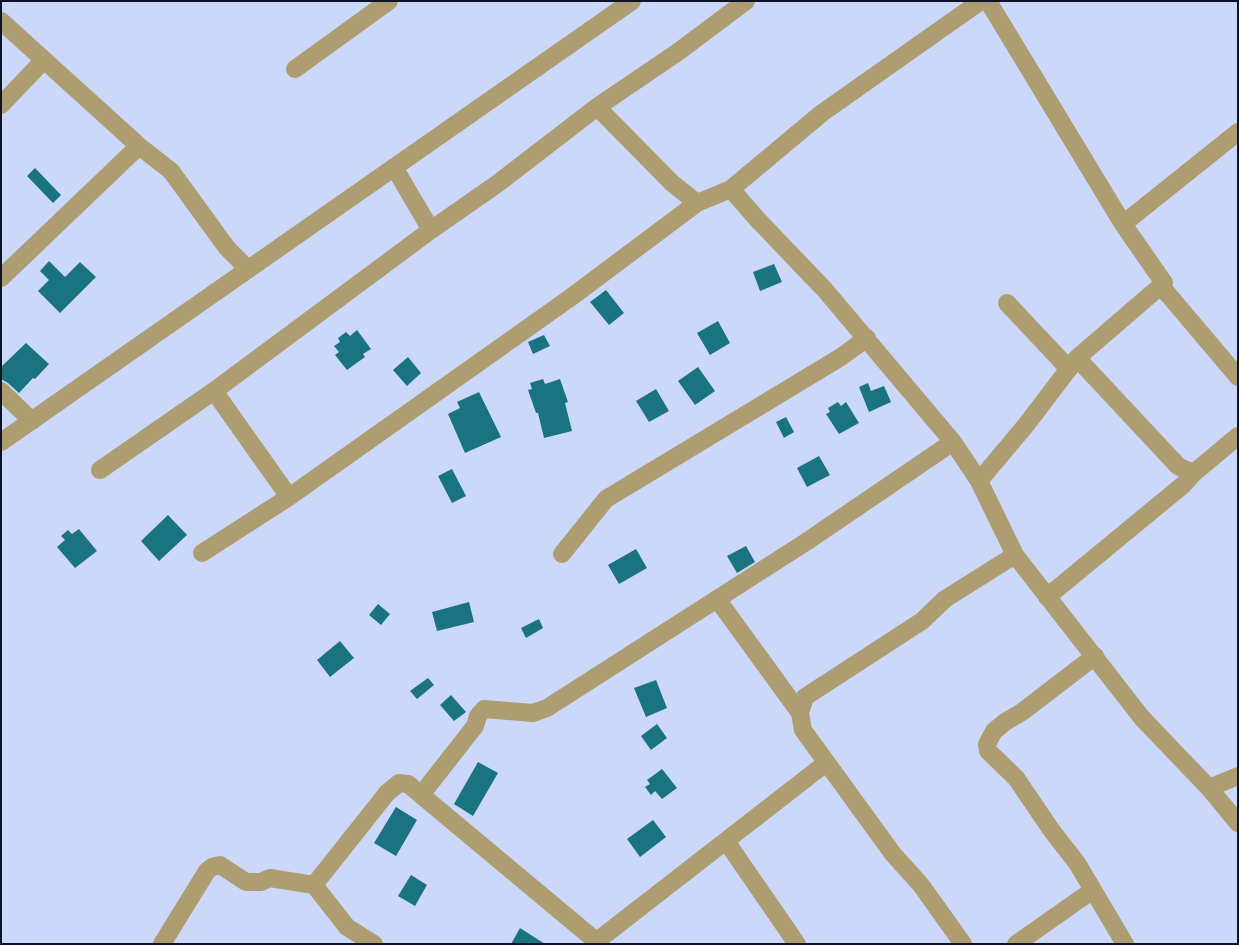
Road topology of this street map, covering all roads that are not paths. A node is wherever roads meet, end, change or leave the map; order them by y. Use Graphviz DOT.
graph roads {
  1 [pos="390,1"];
  2 [pos="632,1"];
  3 [pos="746,1"];
  4 [pos="981,1"];
  5 [pos="988,1"];
  6 [pos="1,21"];
  7 [pos="44,60"];
  8 [pos="295,70"];
  9 [pos="1,105"];
  10 [pos="597,107"];
  11 [pos="1238,132"];
  12 [pos="139,146"];
  13 [pos="394,167"];
  14 [pos="731,189"];
  15 [pos="697,203"];
  16 [pos="1123,224"];
  17 [pos="431,230"];
  18 [pos="248,269"];
  19 [pos="1,278"];
  20 [pos="1161,286"];
  21 [pos="1007,303"];
  22 [pos="867,338"];
  23 [pos="1073,364"];
  24 [pos="1238,377"];
  25 [pos="1,391"];
  26 [pos="214,391"];
  27 [pos="32,421"];
  28 [pos="1238,436"];
  29 [pos="1,442"];
  30 [pos="953,442"];
  31 [pos="100,470"];
  32 [pos="1195,472"];
  33 [pos="979,482"];
  34 [pos="289,496"];
  35 [pos="202,553"];
  36 [pos="562,554"];
  37 [pos="1015,555"];
  38 [pos="1047,597"];
  39 [pos="717,599"];
  40 [pos="1095,656"];
  41 [pos="800,713"];
  42 [pos="826,763"];
  43 [pos="1238,776"];
  44 [pos="1209,788"];
  45 [pos="420,795"];
  46 [pos="1238,823"];
  47 [pos="726,841"];
  48 [pos="314,885"];
  49 [pos="1093,890"];
  50 [pos="594,942"];
  51 [pos="162,944"];
  52 [pos="374,944"];
  53 [pos="797,944"];
  54 [pos="963,944"];
  55 [pos="1016,944"];
  56 [pos="1125,944"];
  1 -- 8 [label="street"];
  2 -- 13 [label="street"];
  3 -- 10 [label="street"];
  4 -- 14 [label="street"];
  5 -- 16 [label="street"];
  6 -- 7 [label="street"];
  7 -- 9 [label="street"];
  7 -- 12 [label="street"];
  10 -- 15 [label="street"];
  10 -- 17 [label="street"];
  11 -- 16 [label="street"];
  12 -- 18 [label="street"];
  12 -- 19 [label="street"];
  13 -- 17 [label="street"];
  13 -- 18 [label="street"];
  14 -- 15 [label="street"];
  14 -- 22 [label="street"];
  15 -- 34 [label="street"];
  16 -- 20 [label="street"];
  17 -- 26 [label="street"];
  18 -- 27 [label="street"];
  20 -- 23 [label="street"];
  20 -- 24 [label="street"];
  21 -- 23 [label="street"];
  22 -- 30 [label="street"];
  22 -- 36 [label="street"];
  23 -- 32 [label="street"];
  23 -- 33 [label="street"];
  25 -- 27 [label="street"];
  26 -- 31 [label="street"];
  26 -- 34 [label="street"];
  27 -- 29 [label="street"];
  28 -- 32 [label="street"];
  30 -- 33 [label="street"];
  30 -- 39 [label="street"];
  32 -- 38 [label="street"];
  33 -- 37 [label="street"];
  34 -- 35 [label="street"];
  37 -- 38 [label="street"];
  37 -- 41 [label="street"];
  38 -- 40 [label="street"];
  39 -- 41 [label="street"];
  39 -- 45 [label="street"];
  40 -- 44 [label="street"];
  40 -- 49 [label="street"];
  41 -- 42 [label="street"];
  42 -- 47 [label="street"];
  42 -- 54 [label="street"];
  43 -- 44 [label="street"];
  44 -- 46 [label="street"];
  45 -- 48 [label="street"];
  45 -- 50 [label="street"];
  47 -- 50 [label="street"];
  47 -- 53 [label="street"];
  48 -- 51 [label="street"];
  48 -- 52 [label="street"];
  49 -- 55 [label="street"];
  49 -- 56 [label="street"];
}
